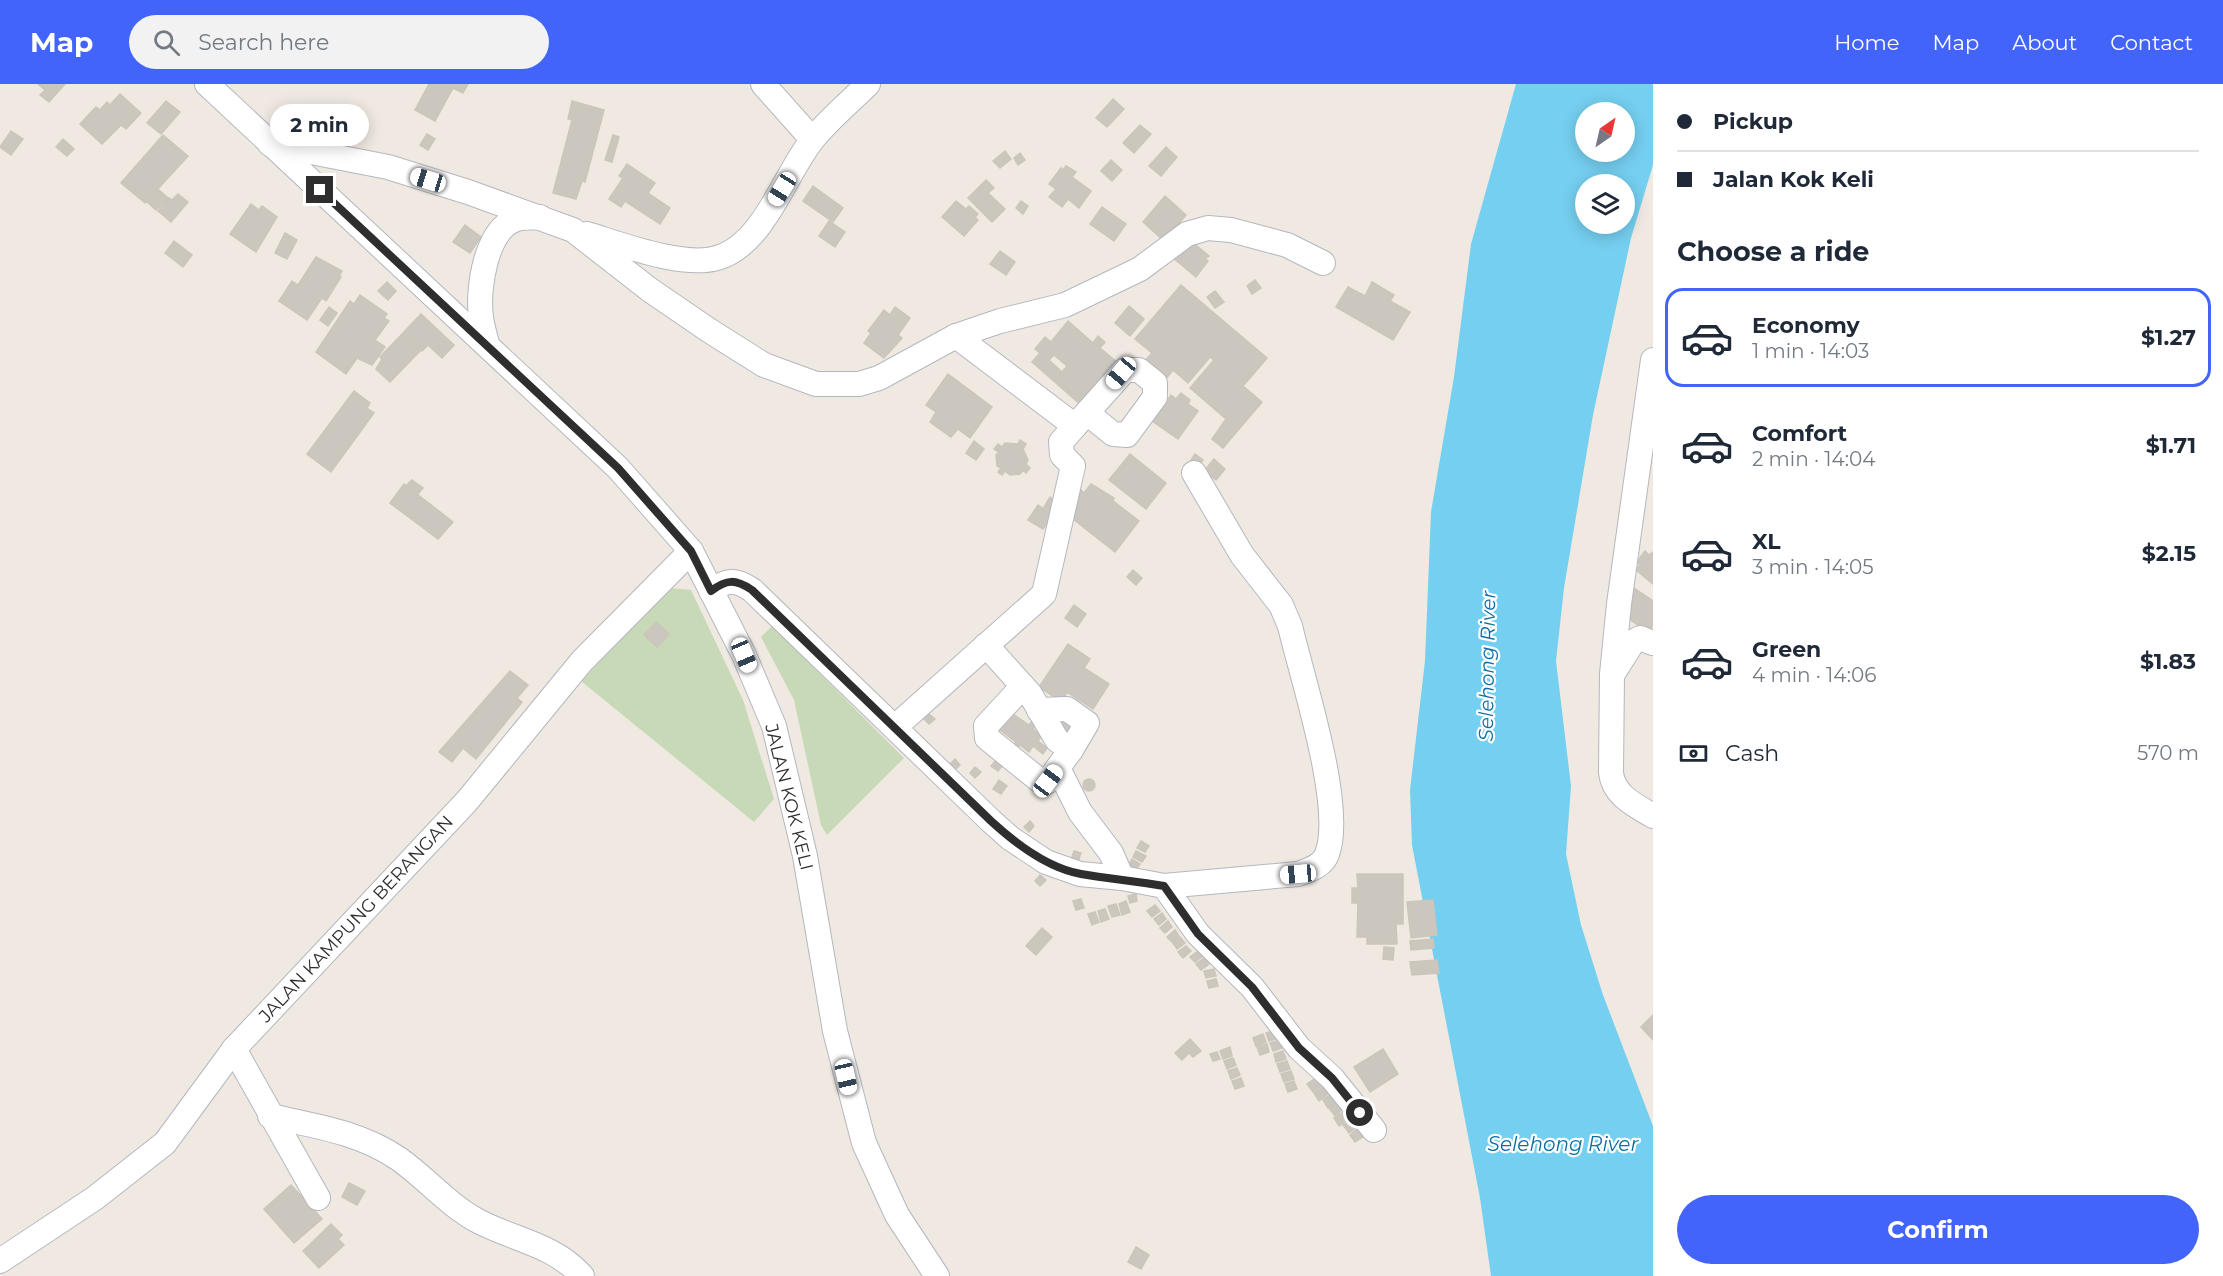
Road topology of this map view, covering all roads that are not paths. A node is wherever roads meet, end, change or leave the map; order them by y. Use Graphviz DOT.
graph roads {
  1 [pos="763,84"];
  2 [pos="868,84"];
  3 [pos="210,85"];
  4 [pos="812,140"];
  5 [pos="270,144"];
  6 [pos="540,218"];
  7 [pos="573,230"];
  8 [pos="1323,263"];
  9 [pos="956,336"];
  10 [pos="488,344"];
  11 [pos="1653,360"];
  12 [pos="1194,473"];
  13 [pos="691,551"];
  14 [pos="711,591"];
  15 [pos="1653,643"];
  16 [pos="986,645"];
  17 [pos="1612,674"];
  18 [pos="1023,686"];
  19 [pos="1039,710"];
  20 [pos="895,727"];
  21 [pos="1064,759"];
  22 [pos="1653,816"];
  23 [pos="1122,878"];
  24 [pos="1164,886"];
  25 [pos="234,1049"];
  26 [pos="270,1116"];
  27 [pos="1374,1130"];
  28 [pos="318,1198"];
  29 [pos="0,1261"];
  30 [pos="582,1276"];
  31 [pos="938,1276"];
  1 -- 4 [label="street"];
  2 -- 4 [label="street"];
  3 -- 5 [label="street, JALAN KOK KELI"];
  4 -- 7 [label="street"];
  5 -- 6 [label="street"];
  5 -- 10 [label="street, JALAN KOK KELI"];
  6 -- 7 [label="street"];
  6 -- 10 [label="street"];
  7 -- 9 [label="street"];
  8 -- 9 [label="street"];
  9 -- 16 [label="street"];
  10 -- 13 [label="street, JALAN KOK KELI"];
  11 -- 17 [label="street"];
  12 -- 24 [label="street"];
  13 -- 14 [label="street, JALAN KOK KELI"];
  13 -- 25 [label="street, JALAN KAMPUNG BERANGAN"];
  14 -- 20 [label="street"];
  14 -- 31 [label="street, JALAN KOK KELI"];
  15 -- 17 [label="street"];
  16 -- 18 [label="street"];
  16 -- 20 [label="street"];
  17 -- 22 [label="street"];
  18 -- 19 [label="street"];
  18 -- 21 [label="street"];
  19 -- 21 [label="street"];
  19 -- 21 [label="street"];
  20 -- 23 [label="street"];
  21 -- 23 [label="street"];
  23 -- 24 [label="street"];
  24 -- 27 [label="street"];
  25 -- 26 [label="street"];
  25 -- 29 [label="street, JALAN KAMPUNG BERANGAN"];
  26 -- 28 [label="street"];
  26 -- 30 [label="street"];
}
